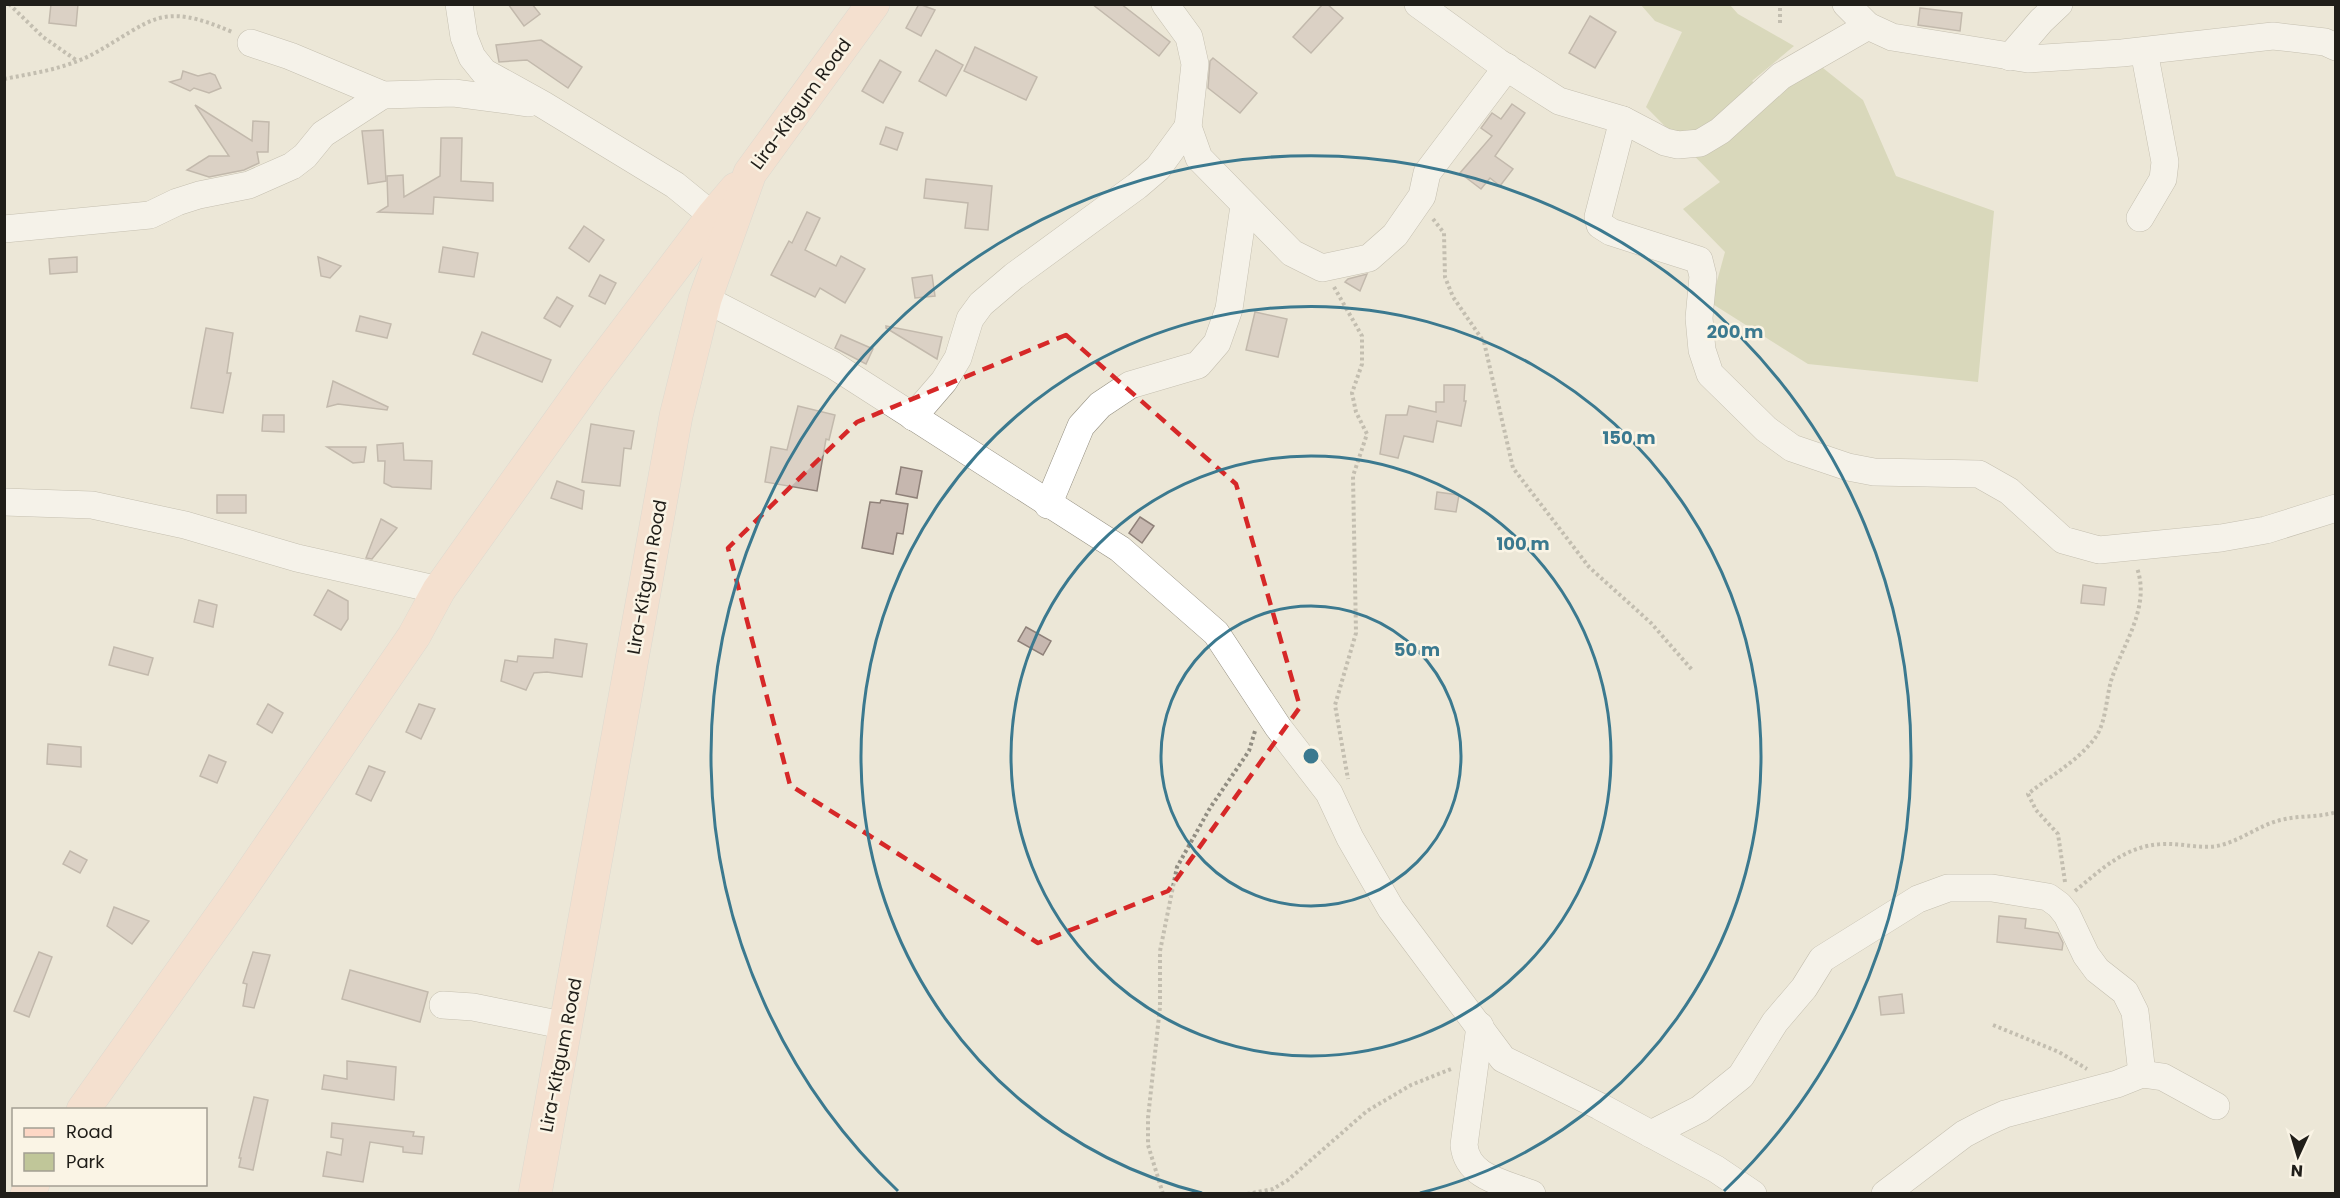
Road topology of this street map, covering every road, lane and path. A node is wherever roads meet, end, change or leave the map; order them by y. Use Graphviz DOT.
graph roads {
  1 [pos="9,4"];
  2 [pos="459,4"];
  3 [pos="873,4"];
  4 [pos="1165,4"];
  5 [pos="1418,4"];
  6 [pos="1780,4"];
  7 [pos="1846,4"];
  8 [pos="2059,4"];
  9 [pos="1780,23"];
  10 [pos="1868,26"];
  11 [pos="251,43"];
  12 [pos="2336,47"];
  13 [pos="2144,51"];
  14 [pos="2010,57"];
  15 [pos="76,60"];
  16 [pos="1507,67"];
  17 [pos="4,79"];
  18 [pos="383,95"];
  19 [pos="542,104"];
  20 [pos="1623,120"];
  21 [pos="1188,127"];
  22 [pos="750,173"];
  23 [pos="1416,205"];
  24 [pos="1244,206"];
  25 [pos="713,216"];
  26 [pos="2140,218"];
  27 [pos="4,229"];
  28 [pos="1322,268"];
  29 [pos="705,299"];
  30 [pos="913,417"];
  31 [pos="4,502"];
  32 [pos="1048,505"];
  33 [pos="2336,508"];
  34 [pos="2129,545"];
  35 [pos="440,590"];
  36 [pos="1694,671"];
  37 [pos="1264,702"];
  38 [pos="1337,810"];
  39 [pos="2336,812"];
  40 [pos="2059,905"];
  41 [pos="443,1005"];
  42 [pos="1993,1025"];
  43 [pos="567,1026"];
  44 [pos="1480,1026"];
  45 [pos="1474,1060"];
  46 [pos="2142,1074"];
  47 [pos="2117,1084"];
  48 [pos="2216,1106"];
  49 [pos="84,1108"];
  50 [pos="1651,1134"];
  51 [pos="535,1194"];
  52 [pos="1163,1194"];
  53 [pos="1247,1194"];
  54 [pos="1532,1194"];
  55 [pos="1753,1194"];
  56 [pos="1885,1194"];
  1 -- 15 [label="path"];
  2 -- 19 [label="street"];
  3 -- 22 [label="main road, Lira-Kitgum Road"];
  4 -- 21 [label="street"];
  5 -- 16 [label="street"];
  6 -- 9 [label="path"];
  7 -- 10 [label="street"];
  8 -- 14 [label="street"];
  10 -- 14 [label="street"];
  10 -- 20 [label="street"];
  11 -- 15 [label="path"];
  11 -- 18 [label="street"];
  12 -- 13 [label="street"];
  13 -- 14 [label="street"];
  13 -- 26 [label="street"];
  15 -- 17 [label="path"];
  16 -- 20 [label="street"];
  16 -- 23 [label="street"];
  18 -- 19 [label="street"];
  18 -- 27 [label="street"];
  19 -- 25 [label="street"];
  20 -- 34 [label="street"];
  21 -- 24 [label="street"];
  21 -- 30 [label="street"];
  22 -- 25 [label="main road"];
  22 -- 29 [label="main road, Lira-Kitgum Road"];
  23 -- 28 [label="street"];
  23 -- 36 [label="path"];
  24 -- 28 [label="street"];
  24 -- 32 [label="street"];
  25 -- 35 [label="main road"];
  28 -- 38 [label="path"];
  29 -- 30 [label="street"];
  29 -- 43 [label="main road, Lira-Kitgum Road"];
  30 -- 32 [label="street"];
  31 -- 35 [label="street"];
  32 -- 37 [label="street"];
  33 -- 34 [label="street"];
  34 -- 40 [label="path"];
  35 -- 49 [label="main road"];
  37 -- 38 [label="street"];
  37 -- 52 [label="path"];
  38 -- 44 [label="street"];
  39 -- 40 [label="path"];
  40 -- 46 [label="street"];
  40 -- 50 [label="street"];
  41 -- 43 [label="street"];
  42 -- 47 [label="path"];
  43 -- 51 [label="main road, Lira-Kitgum Road"];
  44 -- 45 [label="street"];
  44 -- 50 [label="street"];
  45 -- 53 [label="path"];
  45 -- 54 [label="street"];
  46 -- 47 [label="street"];
  46 -- 48 [label="street"];
  47 -- 56 [label="street"];
  50 -- 55 [label="street"];
}
